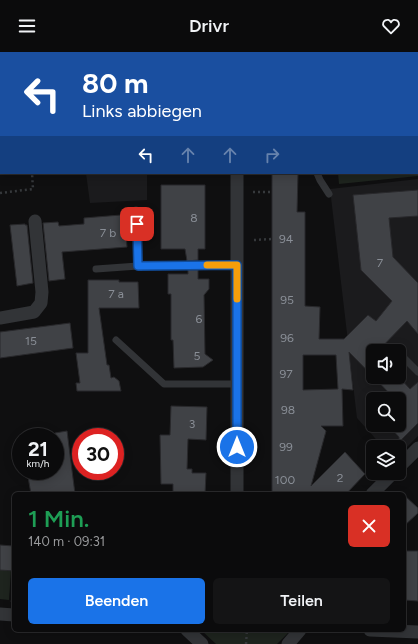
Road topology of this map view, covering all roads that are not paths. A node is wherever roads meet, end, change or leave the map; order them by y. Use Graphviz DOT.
graph roads {
  1 [pos="238,174"];
  2 [pos="317,174"];
  3 [pos="329,194"];
  4 [pos="136,210"];
  5 [pos="35,221"];
  6 [pos="237,265"];
  7 [pos="138,266"];
  8 [pos="96,269"];
  9 [pos="0,318"];
  10 [pos="116,340"];
  11 [pos="406,360"];
  12 [pos="418,372"];
  13 [pos="237,384"];
  14 [pos="418,448"];
  15 [pos="406,460"];
  16 [pos="386,480"];
  17 [pos="237,492"];
  18 [pos="374,492"];
  19 [pos="12,610"];
  20 [pos="0,614"];
  21 [pos="189,632"];
  22 [pos="298,632"];
  23 [pos="406,632"];
  24 [pos="418,632"];
  25 [pos="202,644"];
  26 [pos="288,644"];
  1 -- 6 [label="street"];
  2 -- 3 [label="lane"];
  4 -- 7 [label="lane"];
  5 -- 9 [label="street"];
  6 -- 7 [label="lane"];
  6 -- 13 [label="street"];
  7 -- 8 [label="lane"];
  10 -- 13 [label="lane"];
  11 -- 12 [label="lane"];
  13 -- 17 [label="street"];
  14 -- 15 [label="street"];
  16 -- 18 [label="street"];
  19 -- 20 [label="street"];
  21 -- 25 [label="street"];
  22 -- 26 [label="street"];
  23 -- 24 [label="street"];
}
